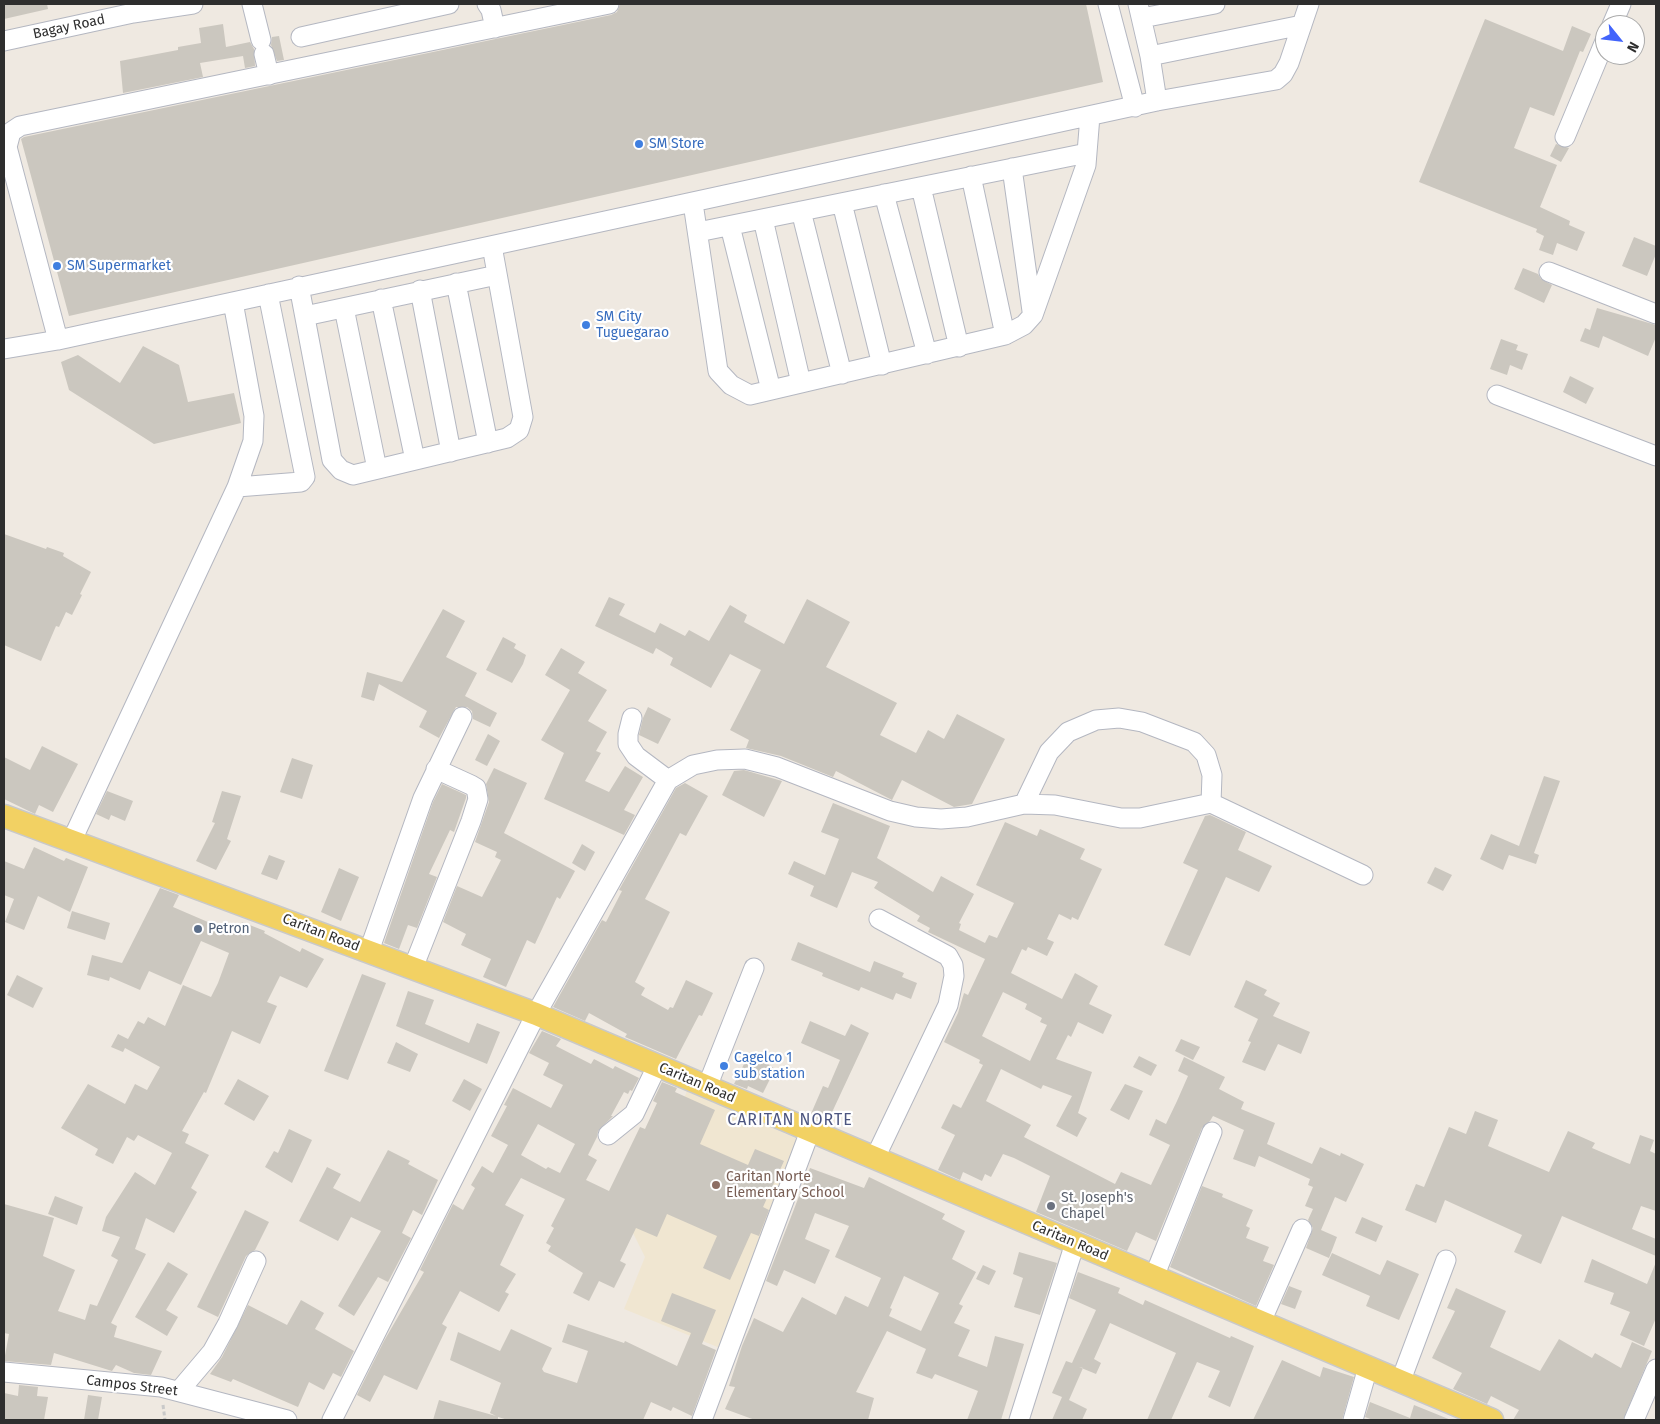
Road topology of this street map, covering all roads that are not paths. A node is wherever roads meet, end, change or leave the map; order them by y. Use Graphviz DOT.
graph roads {
  1 [pos="193,4"];
  2 [pos="252,4"];
  3 [pos="449,4"];
  4 [pos="487,4"];
  5 [pos="603,4"];
  6 [pos="1108,4"];
  7 [pos="1215,4"];
  8 [pos="1309,4"];
  9 [pos="132,8"];
  10 [pos="1140,11"];
  11 [pos="1302,25"];
  12 [pos="350,27"];
  13 [pos="495,28"];
  14 [pos="302,37"];
  15 [pos="4,41"];
  16 [pos="1150,56"];
  17 [pos="355,57"];
  18 [pos="1595,65"];
  19 [pos="269,75"];
  20 [pos="1157,101"];
  21 [pos="1135,107"];
  22 [pos="1090,116"];
  23 [pos="1565,137"];
  24 [pos="1087,153"];
  25 [pos="1012,168"];
  26 [pos="971,176"];
  27 [pos="921,187"];
  28 [pos="884,194"];
  29 [pos="693,202"];
  30 [pos="842,203"];
  31 [pos="801,211"];
  32 [pos="763,219"];
  33 [pos="730,226"];
  34 [pos="698,232"];
  35 [pos="492,246"];
  36 [pos="1549,272"];
  37 [pos="497,275"];
  38 [pos="456,283"];
  39 [pos="299,286"];
  40 [pos="420,290"];
  41 [pos="268,294"];
  42 [pos="381,299"];
  43 [pos="233,302"];
  44 [pos="344,308"];
  45 [pos="1656,314"];
  46 [pos="1033,315"];
  47 [pos="305,316"];
  48 [pos="1005,335"];
  49 [pos="58,340"];
  50 [pos="959,347"];
  51 [pos="4,349"];
  52 [pos="927,354"];
  53 [pos="882,364"];
  54 [pos="842,374"];
  55 [pos="801,383"];
  56 [pos="771,390"];
  57 [pos="1497,395"];
  58 [pos="488,443"];
  59 [pos="451,452"];
  60 [pos="1656,456"];
  61 [pos="415,460"];
  62 [pos="377,469"];
  63 [pos="237,487"];
  64 [pos="462,717"];
  65 [pos="632,718"];
  66 [pos="436,769"];
  67 [pos="668,780"];
  68 [pos="1211,803"];
  69 [pos="1024,804"];
  70 [pos="4,816"];
  71 [pos="72,840"];
  72 [pos="1363,875"];
  73 [pos="879,919"];
  74 [pos="369,952"];
  75 [pos="413,968"];
  76 [pos="754,968"];
  77 [pos="536,1014"];
  78 [pos="657,1066"];
  79 [pos="707,1087"];
  80 [pos="810,1131"];
  81 [pos="1212,1132"];
  82 [pos="608,1135"];
  83 [pos="875,1158"];
  84 [pos="1302,1229"];
  85 [pos="1075,1243"];
  86 [pos="1446,1260"];
  87 [pos="256,1261"];
  88 [pos="1154,1277"];
  89 [pos="1261,1322"];
  90 [pos="1368,1367"];
  91 [pos="1656,1369"];
  92 [pos="4,1372"];
  93 [pos="1402,1380"];
  94 [pos="179,1391"];
  95 [pos="259,1416"];
  96 [pos="287,1420"];
  97 [pos="332,1420"];
  98 [pos="702,1420"];
  99 [pos="1019,1420"];
  100 [pos="1353,1420"];
  101 [pos="1492,1420"];
  102 [pos="1634,1420"];
  1 -- 9 [label="street, Bagay Road"];
  2 -- 19 [label="street"];
  3 -- 12 [label="street"];
  4 -- 13 [label="street"];
  5 -- 13 [label="street"];
  6 -- 21 [label="street"];
  7 -- 10 [label="street"];
  8 -- 11 [label="street"];
  9 -- 15 [label="street, Bagay Road"];
  10 -- 16 [label="street"];
  11 -- 16 [label="street"];
  11 -- 20 [label="street"];
  12 -- 14 [label="street"];
  12 -- 17 [label="street"];
  13 -- 17 [label="street"];
  16 -- 20 [label="street"];
  17 -- 19 [label="street"];
  18 -- 23 [label="street"];
  19 -- 49 [label="street"];
  20 -- 21 [label="street"];
  21 -- 22 [label="street"];
  22 -- 24 [label="street"];
  22 -- 29 [label="street"];
  24 -- 25 [label="street"];
  24 -- 46 [label="street"];
  25 -- 26 [label="street"];
  25 -- 46 [label="street"];
  26 -- 27 [label="street"];
  26 -- 48 [label="street"];
  27 -- 28 [label="street"];
  27 -- 50 [label="street"];
  28 -- 30 [label="street"];
  28 -- 52 [label="street"];
  29 -- 34 [label="street"];
  29 -- 35 [label="street"];
  30 -- 31 [label="street"];
  30 -- 53 [label="street"];
  31 -- 32 [label="street"];
  31 -- 54 [label="street"];
  32 -- 33 [label="street"];
  32 -- 55 [label="street"];
  33 -- 34 [label="street"];
  33 -- 56 [label="street"];
  34 -- 56 [label="street"];
  35 -- 37 [label="street"];
  35 -- 39 [label="street"];
  36 -- 45 [label="street"];
  37 -- 38 [label="street"];
  37 -- 58 [label="street"];
  38 -- 40 [label="street"];
  38 -- 58 [label="street"];
  39 -- 41 [label="street"];
  39 -- 47 [label="street"];
  40 -- 42 [label="street"];
  40 -- 59 [label="street"];
  41 -- 43 [label="street"];
  41 -- 63 [label="street"];
  42 -- 44 [label="street"];
  42 -- 61 [label="street"];
  43 -- 49 [label="street"];
  43 -- 63 [label="street"];
  44 -- 47 [label="street"];
  44 -- 62 [label="street"];
  46 -- 48 [label="street"];
  47 -- 62 [label="street"];
  48 -- 50 [label="street"];
  49 -- 51 [label="street"];
  50 -- 52 [label="street"];
  52 -- 53 [label="street"];
  53 -- 54 [label="street"];
  54 -- 55 [label="street"];
  55 -- 56 [label="street"];
  57 -- 60 [label="street"];
  58 -- 59 [label="street"];
  59 -- 61 [label="street"];
  61 -- 62 [label="street"];
  63 -- 71 [label="street"];
  64 -- 66 [label="street"];
  65 -- 67 [label="street"];
  66 -- 74 [label="street"];
  66 -- 75 [label="street"];
  67 -- 69 [label="street"];
  67 -- 77 [label="street"];
  68 -- 69 [label="street"];
  68 -- 69 [label="street"];
  68 -- 72 [label="street"];
  70 -- 71 [label="main road, Caritan Road"];
  71 -- 74 [label="main road, Caritan Road"];
  73 -- 83 [label="street"];
  74 -- 75 [label="main road, Caritan Road"];
  75 -- 77 [label="main road, Caritan Road"];
  76 -- 79 [label="street"];
  77 -- 78 [label="main road, Caritan Road"];
  77 -- 97 [label="street"];
  78 -- 79 [label="main road, Caritan Road"];
  78 -- 82 [label="street"];
  79 -- 80 [label="main road, Caritan Road"];
  80 -- 83 [label="main road, Caritan Road"];
  80 -- 98 [label="street"];
  81 -- 88 [label="street"];
  83 -- 85 [label="main road, Caritan Road"];
  84 -- 89 [label="street"];
  85 -- 88 [label="main road, Caritan Road"];
  85 -- 99 [label="street"];
  86 -- 93 [label="street"];
  87 -- 94 [label="street"];
  88 -- 89 [label="main road, Caritan Road"];
  89 -- 90 [label="main road, Caritan Road"];
  90 -- 93 [label="main road, Caritan Road"];
  90 -- 100 [label="street"];
  91 -- 102 [label="street"];
  92 -- 94 [label="street, Campos Street"];
  93 -- 101 [label="main road, Caritan Road"];
  94 -- 95 [label="street, Campos Street"];
  95 -- 96 [label="street, Campos Street"];
}
